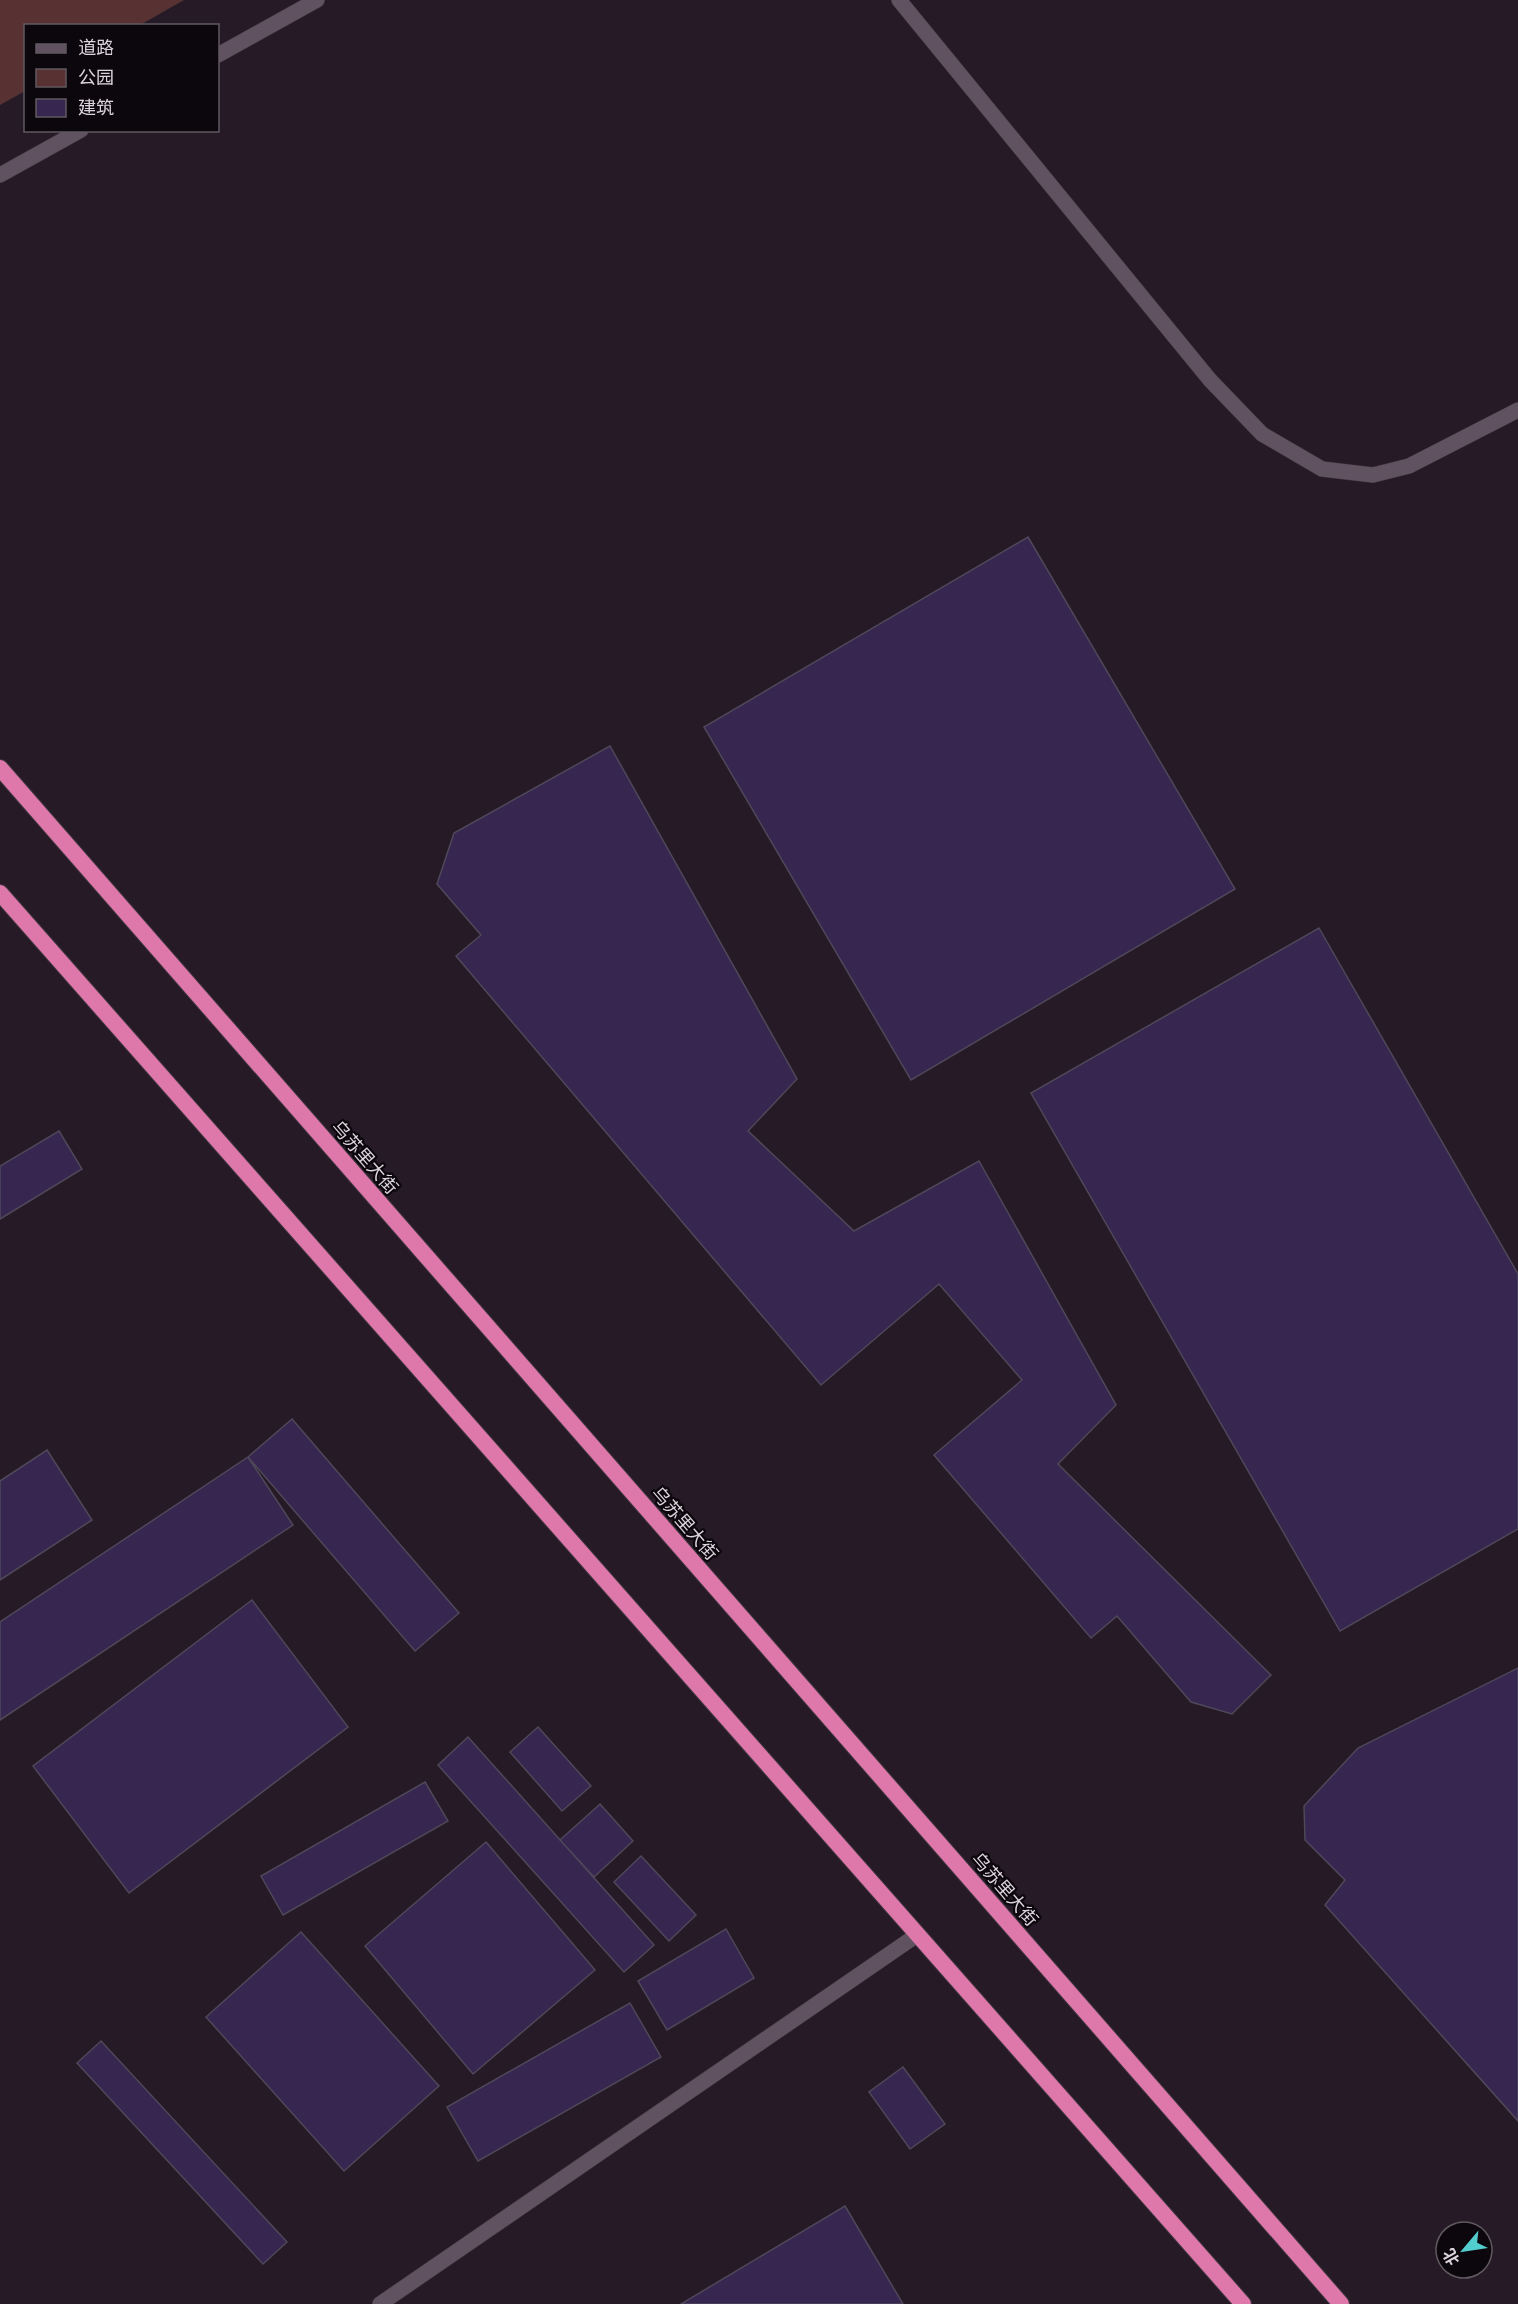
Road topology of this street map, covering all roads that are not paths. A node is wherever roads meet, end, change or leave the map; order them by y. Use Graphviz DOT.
graph roads {
  1 [pos="317,0"];
  2 [pos="899,0"];
  3 [pos="219,54"];
  4 [pos="77,132"];
  5 [pos="0,175"];
  6 [pos="1518,410"];
  7 [pos="0,768"];
  8 [pos="0,893"];
  9 [pos="917,1935"];
  10 [pos="380,2304"];
  11 [pos="1243,2304"];
  12 [pos="1341,2304"];
  1 -- 3 [label="street"];
  2 -- 6 [label="street"];
  4 -- 5 [label="street"];
  7 -- 12 [label="highway, 乌苏里大街"];
  8 -- 9 [label="highway"];
  9 -- 10 [label="street"];
  9 -- 11 [label="highway"];
}
